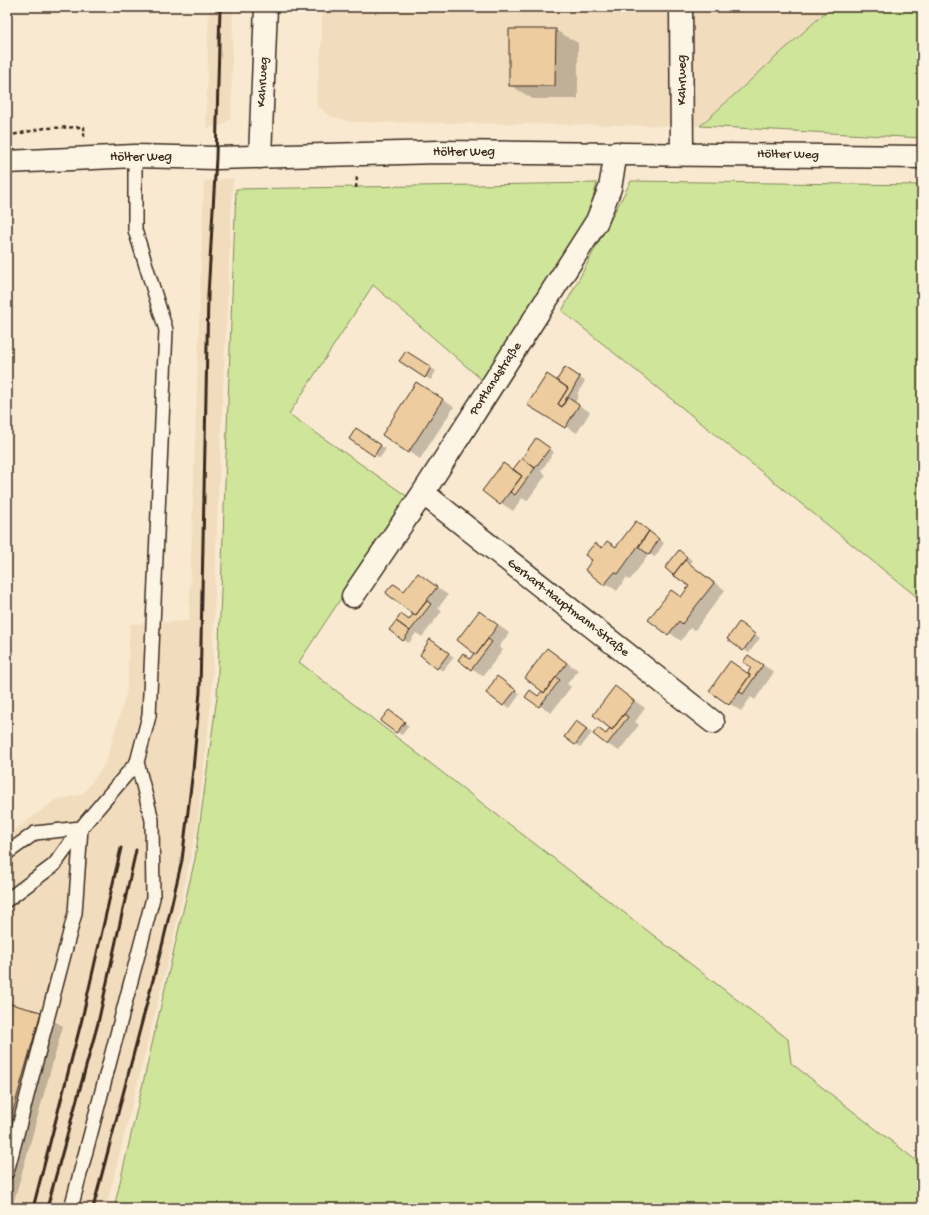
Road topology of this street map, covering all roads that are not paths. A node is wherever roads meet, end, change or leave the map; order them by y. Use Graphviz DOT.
graph roads {
  1 [pos="266,7"];
  2 [pos="681,7"];
  3 [pos="616,153"];
  4 [pos="682,154"];
  5 [pos="135,156"];
  6 [pos="260,157"];
  7 [pos="922,157"];
  8 [pos="7,162"];
  9 [pos="423,493"];
  10 [pos="353,596"];
  11 [pos="712,722"];
  12 [pos="137,762"];
  13 [pos="81,828"];
  14 [pos="7,854"];
  15 [pos="7,900"];
  16 [pos="7,1172"];
  17 [pos="71,1208"];
  1 -- 6 [label="street, Kahrweg"];
  2 -- 4 [label="street, Kahrweg"];
  3 -- 4 [label="street, Hölter Weg"];
  3 -- 6 [label="street, Hölter Weg"];
  3 -- 9 [label="street, Portlandstraße"];
  4 -- 7 [label="street, Hölter Weg"];
  5 -- 6 [label="street, Hölter Weg"];
  5 -- 8 [label="street, Hölter Weg"];
  5 -- 12 [label="lane"];
  9 -- 10 [label="street, Portlandstraße"];
  9 -- 11 [label="street, Gerhart-Hauptmann-Straße"];
  12 -- 13 [label="lane"];
  12 -- 17 [label="lane"];
  13 -- 14 [label="lane"];
  13 -- 15 [label="lane"];
  13 -- 16 [label="lane"];
}
